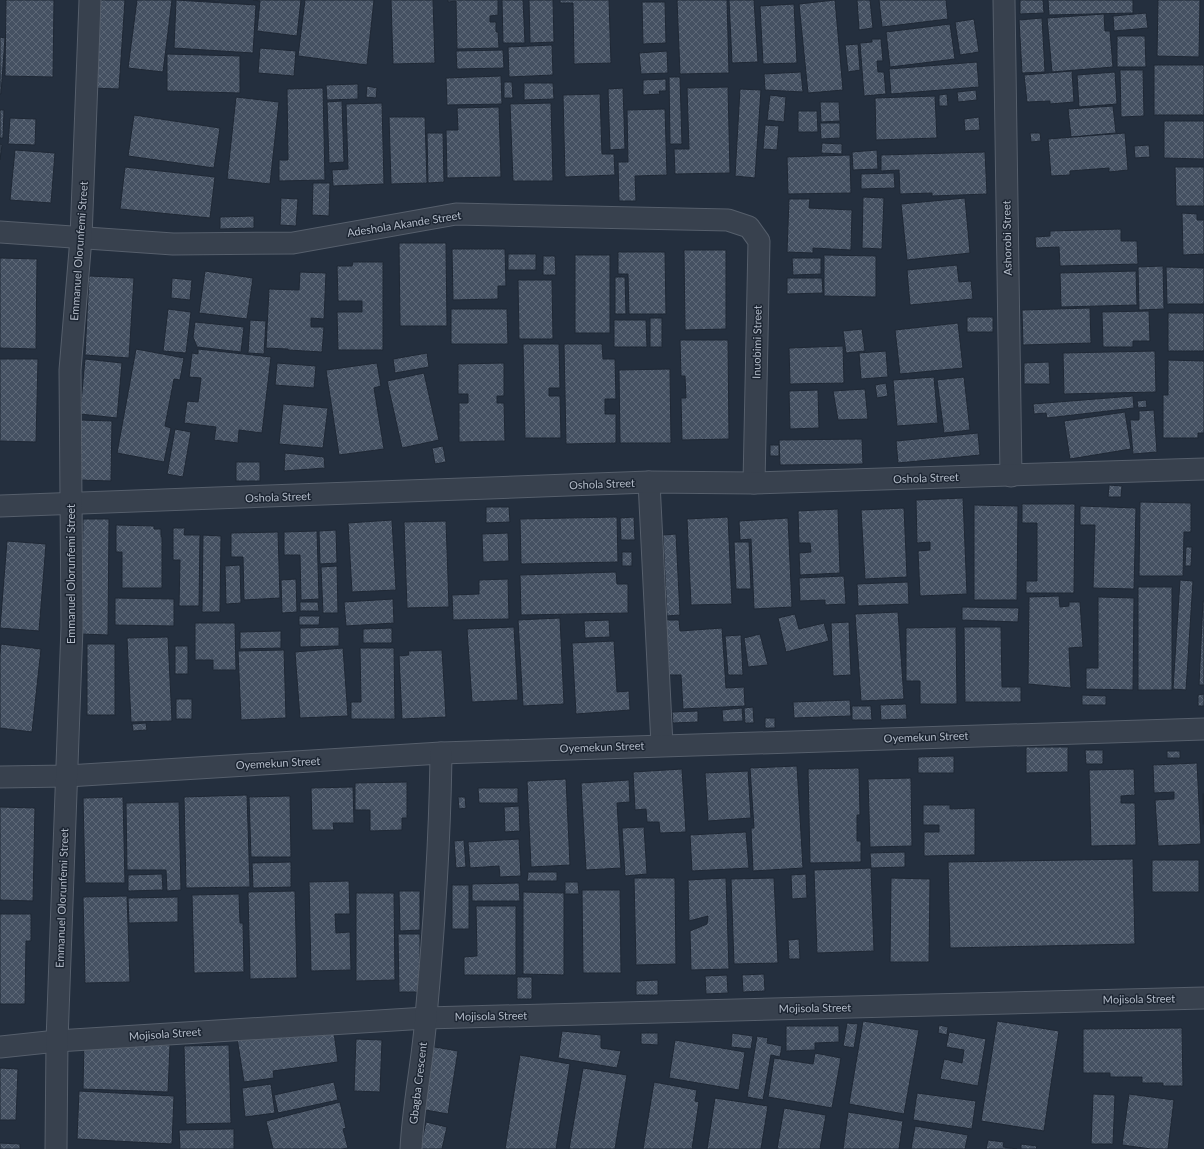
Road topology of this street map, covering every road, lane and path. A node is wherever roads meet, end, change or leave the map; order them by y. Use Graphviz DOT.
graph roads {
  1 [pos="90,0"];
  2 [pos="1004,0"];
  3 [pos="728,220"];
  4 [pos="0,232"];
  5 [pos="82,238"];
  6 [pos="1204,469"];
  7 [pos="1011,476"];
  8 [pos="649,482"];
  9 [pos="754,483"];
  10 [pos="70,505"];
  11 [pos="0,506"];
  12 [pos="1204,728"];
  13 [pos="662,745"];
  14 [pos="441,753"];
  15 [pos="67,776"];
  16 [pos="0,777"];
  17 [pos="1204,998"];
  18 [pos="426,1018"];
  19 [pos="57,1041"];
  20 [pos="0,1047"];
  21 [pos="56,1149"];
  22 [pos="411,1149"];
  1 -- 5 [label="street, Emmanuel Olorunfemi Street"];
  2 -- 7 [label="street, Ashorobi Street"];
  3 -- 5 [label="street, Adeshola Akande Street"];
  3 -- 9 [label="street, Inuobimi Street"];
  4 -- 5 [label="street, Adeshola Akande Street"];
  5 -- 10 [label="street, Emmanuel Olorunfemi Street"];
  6 -- 7 [label="street, Oshola Street"];
  7 -- 9 [label="street, Oshola Street"];
  8 -- 9 [label="street, Oshola Street"];
  8 -- 10 [label="street, Oshola Street"];
  8 -- 13 [label="street"];
  10 -- 11 [label="street, Oshola Street"];
  10 -- 15 [label="street, Emmanuel Olorunfemi Street"];
  12 -- 13 [label="street, Oyemekun Street"];
  13 -- 14 [label="street, Oyemekun Street"];
  14 -- 15 [label="street, Oyemekun Street"];
  14 -- 18 [label="street"];
  15 -- 16 [label="street, Oyemekun Street"];
  15 -- 19 [label="street, Emmanuel Olorunfemi Street"];
  17 -- 18 [label="street, Mojisola Street"];
  18 -- 19 [label="street, Mojisola Street"];
  18 -- 22 [label="street, Gbagba Crescent"];
  19 -- 20 [label="street, Mojisola Street"];
  19 -- 21 [label="street, Emmanuel Olorunfemi Street"];
}
